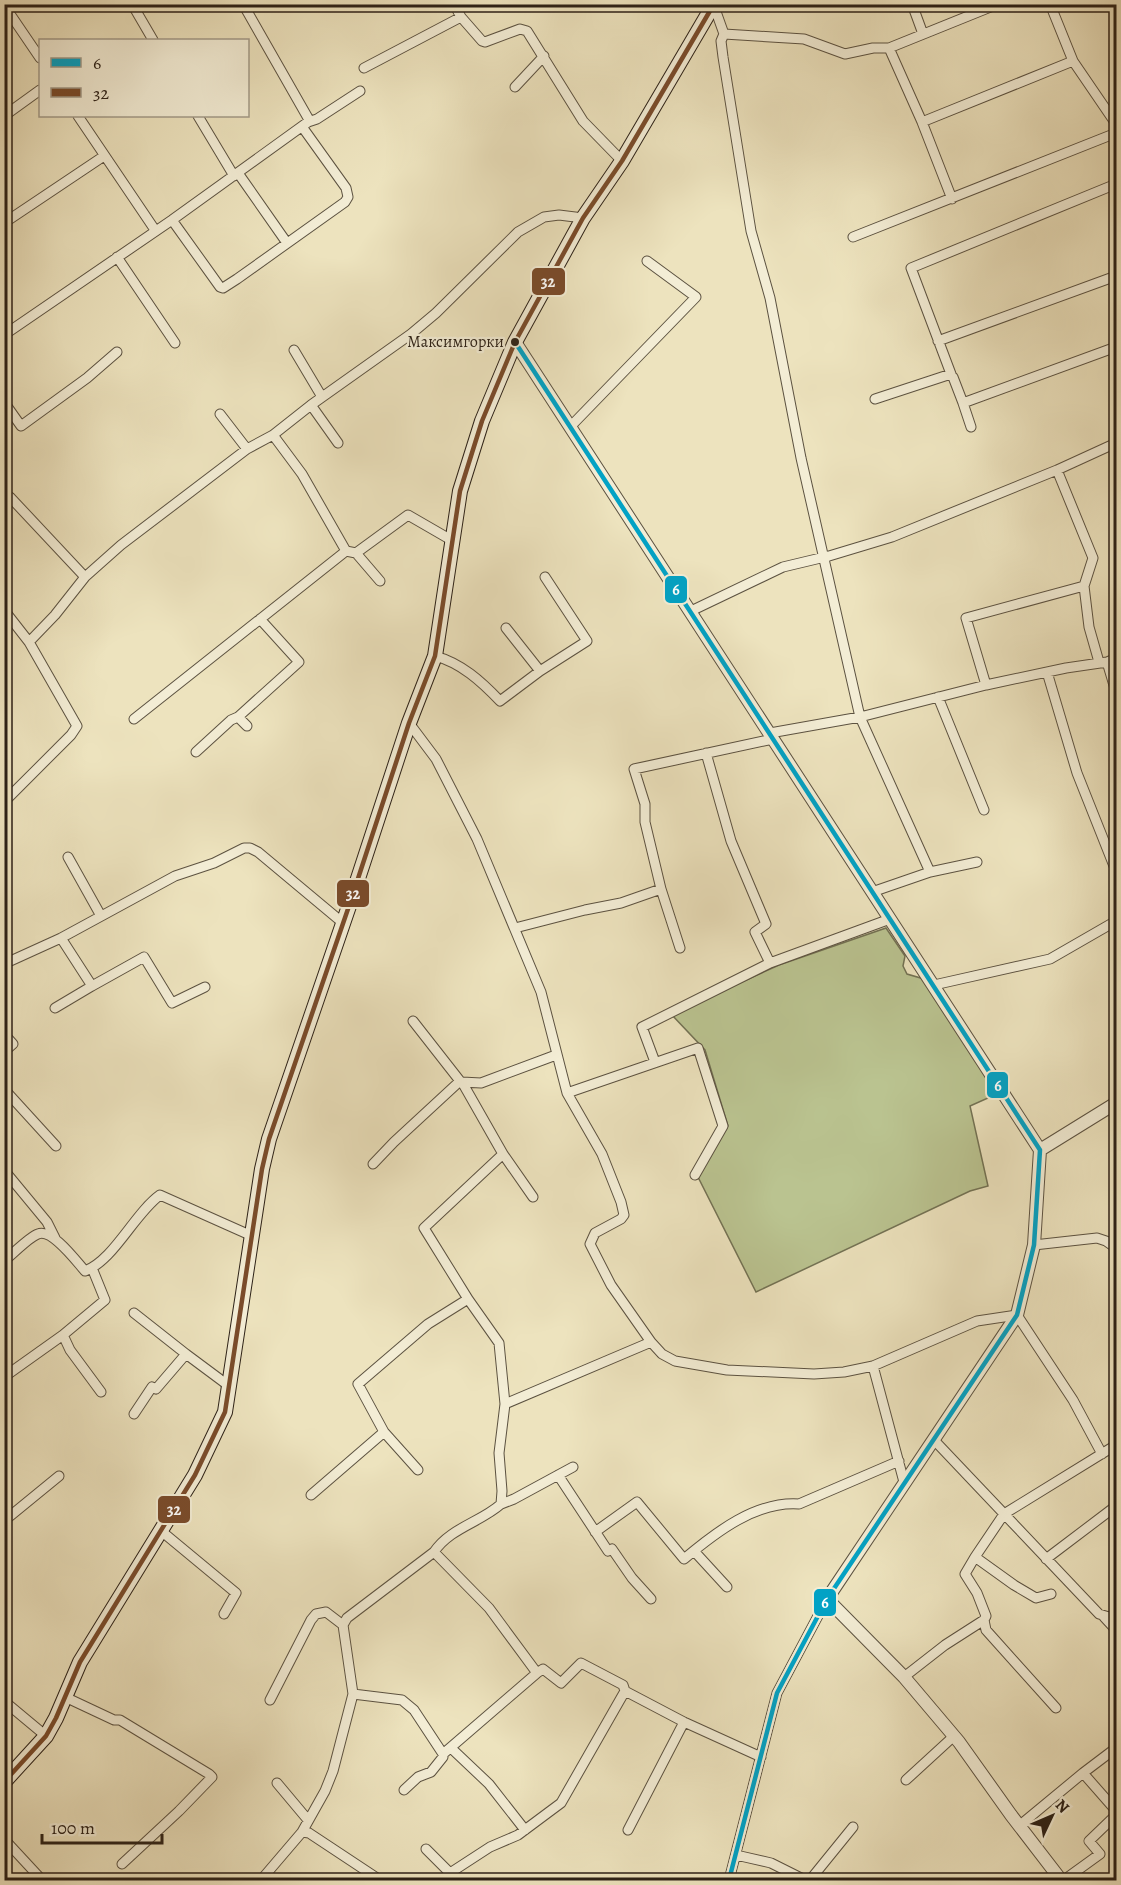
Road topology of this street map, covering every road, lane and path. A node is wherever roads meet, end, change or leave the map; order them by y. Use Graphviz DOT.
graph roads {
  1 [pos="132,4"];
  2 [pos="243,4"];
  3 [pos="454,4"];
  4 [pos="912,4"];
  5 [pos="998,4"];
  6 [pos="1050,4"];
  7 [pos="714,5"];
  8 [pos="9,10"];
  9 [pos="461,17"];
  10 [pos="724,34"];
  11 [pos="923,34"];
  12 [pos="152,39"];
  13 [pos="889,48"];
  14 [pos="39,56"];
  15 [pos="544,56"];
  16 [pos="1073,61"];
  17 [pos="364,68"];
  18 [pos="514,87"];
  19 [pos="39,91"];
  20 [pos="360,91"];
  21 [pos="4,116"];
  22 [pos="79,117"];
  23 [pos="199,117"];
  24 [pos="922,122"];
  25 [pos="1116,124"];
  26 [pos="306,125"];
  27 [pos="1116,133"];
  28 [pos="104,156"];
  29 [pos="622,161"];
  30 [pos="236,174"];
  31 [pos="1116,184"];
  32 [pos="952,199"];
  33 [pos="583,218"];
  34 [pos="172,220"];
  35 [pos="4,223"];
  36 [pos="155,230"];
  37 [pos="853,237"];
  38 [pos="287,243"];
  39 [pos="117,257"];
  40 [pos="647,261"];
  41 [pos="1116,276"];
  42 [pos="6,329"];
  43 [pos="938,340"];
  44 [pos="515,342"];
  45 [pos="176,343"];
  46 [pos="1116,347"];
  47 [pos="294,350"];
  48 [pos="117,352"];
  49 [pos="953,377"];
  50 [pos="322,397"];
  51 [pos="875,399"];
  52 [pos="4,402"];
  53 [pos="963,402"];
  54 [pos="311,405"];
  55 [pos="220,414"];
  56 [pos="570,427"];
  57 [pos="971,427"];
  58 [pos="273,435"];
  59 [pos="338,443"];
  60 [pos="1116,443"];
  61 [pos="248,449"];
  62 [pos="1057,470"];
  63 [pos="10,497"];
  64 [pos="453,541"];
  65 [pos="351,552"];
  66 [pos="823,557"];
  67 [pos="85,577"];
  68 [pos="545,577"];
  69 [pos="380,581"];
  70 [pos="1084,586"];
  71 [pos="4,610"];
  72 [pos="691,611"];
  73 [pos="260,619"];
  74 [pos="506,628"];
  75 [pos="29,642"];
  76 [pos="435,656"];
  77 [pos="1116,658"];
  78 [pos="1103,662"];
  79 [pos="540,671"];
  80 [pos="1047,672"];
  81 [pos="986,685"];
  82 [pos="1116,692"];
  83 [pos="938,697"];
  84 [pos="238,717"];
  85 [pos="860,717"];
  86 [pos="134,719"];
  87 [pos="409,723"];
  88 [pos="247,726"];
  89 [pos="771,736"];
  90 [pos="196,752"];
  91 [pos="706,753"];
  92 [pos="4,802"];
  93 [pos="984,810"];
  94 [pos="68,857"];
  95 [pos="977,862"];
  96 [pos="1116,871"];
  97 [pos="930,872"];
  98 [pos="661,889"];
  99 [pos="872,892"];
  100 [pos="101,916"];
  101 [pos="890,919"];
  102 [pos="1116,921"];
  103 [pos="343,923"];
  104 [pos="515,928"];
  105 [pos="61,938"];
  106 [pos="680,948"];
  107 [pos="5,963"];
  108 [pos="770,963"];
  109 [pos="92,986"];
  110 [pos="934,986"];
  111 [pos="205,987"];
  112 [pos="55,1008"];
  113 [pos="413,1021"];
  114 [pos="4,1034"];
  115 [pos="4,1052"];
  116 [pos="556,1055"];
  117 [pos="655,1062"];
  118 [pos="461,1082"];
  119 [pos="4,1089"];
  120 [pos="567,1093"];
  121 [pos="1116,1103"];
  122 [pos="56,1146"];
  123 [pos="1040,1150"];
  124 [pos="503,1154"];
  125 [pos="373,1164"];
  126 [pos="4,1170"];
  127 [pos="695,1175"];
  128 [pos="533,1197"];
  129 [pos="252,1236"];
  130 [pos="55,1238"];
  131 [pos="1034,1245"];
  132 [pos="1116,1248"];
  133 [pos="4,1261"];
  134 [pos="92,1268"];
  135 [pos="468,1299"];
  136 [pos="134,1313"];
  137 [pos="1017,1315"];
  138 [pos="63,1335"];
  139 [pos="651,1342"];
  140 [pos="186,1354"];
  141 [pos="873,1366"];
  142 [pos="4,1377"];
  143 [pos="229,1386"];
  144 [pos="101,1392"];
  145 [pos="505,1404"];
  146 [pos="134,1414"];
  147 [pos="384,1432"];
  148 [pos="933,1440"];
  149 [pos="1116,1445"];
  150 [pos="1102,1454"];
  151 [pos="899,1461"];
  152 [pos="573,1467"];
  153 [pos="418,1470"];
  154 [pos="558,1475"];
  155 [pos="59,1476"];
  156 [pos="904,1482"];
  157 [pos="311,1495"];
  158 [pos="501,1504"];
  159 [pos="1116,1506"];
  160 [pos="1004,1514"];
  161 [pos="4,1521"];
  162 [pos="160,1530"];
  163 [pos="595,1532"];
  164 [pos="694,1551"];
  165 [pos="434,1552"];
  166 [pos="975,1557"];
  167 [pos="1046,1559"];
  168 [pos="727,1587"];
  169 [pos="1051,1594"];
  170 [pos="651,1599"];
  171 [pos="826,1599"];
  172 [pos="224,1614"];
  173 [pos="1116,1614"];
  174 [pos="1104,1617"];
  175 [pos="984,1620"];
  176 [pos="343,1625"];
  177 [pos="1116,1630"];
  178 [pos="537,1673"];
  179 [pos="904,1677"];
  180 [pos="625,1691"];
  181 [pos="353,1694"];
  182 [pos="65,1697"];
  183 [pos="270,1700"];
  184 [pos="4,1701"];
  185 [pos="1056,1708"];
  186 [pos="684,1722"];
  187 [pos="46,1736"];
  188 [pos="954,1736"];
  189 [pos="1116,1748"];
  190 [pos="447,1751"];
  191 [pos="761,1757"];
  192 [pos="1083,1773"];
  193 [pos="906,1780"];
  194 [pos="4,1782"];
  195 [pos="277,1783"];
  196 [pos="404,1790"];
  197 [pos="1116,1808"];
  198 [pos="1116,1815"];
  199 [pos="308,1820"];
  200 [pos="1019,1826"];
  201 [pos="854,1827"];
  202 [pos="525,1830"];
  203 [pos="628,1830"];
  204 [pos="302,1832"];
  205 [pos="4,1839"];
  206 [pos="426,1849"];
  207 [pos="736,1855"];
  208 [pos="122,1864"];
  209 [pos="446,1877"];
  210 [pos="266,1879"];
  211 [pos="42,1881"];
  212 [pos="380,1881"];
  213 [pos="729,1881"];
  214 [pos="805,1881"];
  215 [pos="810,1881"];
  216 [pos="1063,1881"];
  1 -- 12 [label="street"];
  2 -- 26 [label="street"];
  3 -- 9 [label="street"];
  4 -- 11 [label="street"];
  5 -- 11 [label="street"];
  6 -- 16 [label="street"];
  7 -- 10 [label="street"];
  7 -- 29 [label="main road"];
  8 -- 14 [label="street"];
  9 -- 15 [label="street"];
  9 -- 17 [label="street"];
  10 -- 13 [label="street"];
  10 -- 66 [label="street"];
  11 -- 13 [label="street"];
  13 -- 24 [label="street"];
  15 -- 18 [label="street"];
  15 -- 29 [label="street"];
  16 -- 24 [label="street"];
  16 -- 25 [label="street"];
  19 -- 21 [label="street"];
  20 -- 26 [label="street"];
  22 -- 28 [label="street"];
  23 -- 30 [label="street"];
  24 -- 32 [label="street"];
  26 -- 30 [label="street"];
  26 -- 38 [label="street"];
  27 -- 32 [label="street"];
  28 -- 35 [label="street"];
  28 -- 36 [label="street"];
  29 -- 33 [label="main road"];
  30 -- 34 [label="street"];
  30 -- 38 [label="street"];
  31 -- 43 [label="street"];
  32 -- 37 [label="street"];
  33 -- 44 [label="main road"];
  33 -- 50 [label="street"];
  34 -- 36 [label="street"];
  34 -- 38 [label="street"];
  36 -- 39 [label="street"];
  39 -- 42 [label="street"];
  39 -- 45 [label="street"];
  40 -- 56 [label="street"];
  41 -- 43 [label="street"];
  43 -- 51 [label="street"];
  44 -- 56 [label="street"];
  44 -- 64 [label="main road"];
  46 -- 53 [label="street"];
  47 -- 50 [label="street"];
  48 -- 52 [label="street"];
  49 -- 53 [label="street"];
  50 -- 54 [label="street"];
  53 -- 57 [label="street"];
  54 -- 58 [label="street"];
  54 -- 59 [label="street"];
  55 -- 61 [label="street"];
  56 -- 72 [label="street"];
  58 -- 61 [label="street"];
  58 -- 65 [label="street"];
  60 -- 62 [label="street"];
  61 -- 67 [label="street"];
  62 -- 66 [label="street"];
  62 -- 70 [label="street"];
  63 -- 67 [label="street"];
  64 -- 65 [label="street"];
  64 -- 76 [label="main road"];
  65 -- 69 [label="street"];
  65 -- 73 [label="street"];
  66 -- 72 [label="street"];
  66 -- 85 [label="street"];
  67 -- 75 [label="street"];
  68 -- 79 [label="street"];
  70 -- 78 [label="street"];
  70 -- 81 [label="street"];
  71 -- 75 [label="street"];
  72 -- 89 [label="street"];
  73 -- 84 [label="street"];
  73 -- 86 [label="street"];
  74 -- 79 [label="street"];
  75 -- 92 [label="street"];
  76 -- 79 [label="street"];
  76 -- 87 [label="main road"];
  77 -- 78 [label="street"];
  78 -- 80 [label="street"];
  78 -- 82 [label="street"];
  80 -- 81 [label="street"];
  80 -- 96 [label="street"];
  81 -- 83 [label="street"];
  83 -- 85 [label="street"];
  83 -- 93 [label="street"];
  84 -- 88 [label="street"];
  84 -- 90 [label="street"];
  85 -- 89 [label="street"];
  85 -- 97 [label="street"];
  87 -- 103 [label="main road"];
  87 -- 104 [label="street"];
  89 -- 91 [label="street"];
  89 -- 99 [label="street"];
  91 -- 98 [label="street"];
  91 -- 108 [label="street"];
  94 -- 100 [label="street"];
  95 -- 97 [label="street"];
  97 -- 99 [label="street"];
  98 -- 104 [label="street"];
  98 -- 106 [label="street"];
  99 -- 101 [label="street"];
  100 -- 103 [label="street"];
  100 -- 105 [label="street"];
  101 -- 108 [label="street"];
  101 -- 110 [label="street"];
  102 -- 110 [label="street"];
  103 -- 129 [label="main road"];
  104 -- 116 [label="street"];
  105 -- 107 [label="street"];
  105 -- 109 [label="street"];
  108 -- 117 [label="street"];
  109 -- 111 [label="street"];
  109 -- 112 [label="street"];
  110 -- 123 [label="street"];
  113 -- 118 [label="street"];
  114 -- 115 [label="street"];
  116 -- 118 [label="street"];
  116 -- 120 [label="street"];
  117 -- 120 [label="street"];
  117 -- 127 [label="street"];
  118 -- 124 [label="street"];
  118 -- 125 [label="street"];
  119 -- 122 [label="street"];
  120 -- 139 [label="street"];
  121 -- 123 [label="street"];
  123 -- 131 [label="street"];
  124 -- 128 [label="street"];
  124 -- 135 [label="street"];
  126 -- 130 [label="street"];
  129 -- 134 [label="street"];
  129 -- 143 [label="main road"];
  130 -- 133 [label="street"];
  130 -- 134 [label="street"];
  131 -- 132 [label="street"];
  131 -- 137 [label="street"];
  134 -- 138 [label="street"];
  135 -- 145 [label="street"];
  135 -- 147 [label="street"];
  136 -- 140 [label="street"];
  137 -- 141 [label="street"];
  137 -- 148 [label="street"];
  137 -- 150 [label="street"];
  138 -- 142 [label="street"];
  138 -- 144 [label="street"];
  139 -- 141 [label="street"];
  139 -- 145 [label="street"];
  140 -- 143 [label="street"];
  140 -- 146 [label="street"];
  141 -- 151 [label="street"];
  143 -- 162 [label="main road"];
  145 -- 158 [label="street"];
  147 -- 153 [label="street"];
  147 -- 157 [label="street"];
  148 -- 156 [label="street"];
  148 -- 160 [label="street"];
  149 -- 150 [label="street"];
  150 -- 160 [label="street"];
  151 -- 156 [label="street"];
  151 -- 164 [label="street"];
  152 -- 154 [label="street"];
  154 -- 158 [label="street"];
  154 -- 163 [label="street"];
  155 -- 161 [label="street"];
  156 -- 171 [label="street"];
  158 -- 165 [label="street"];
  159 -- 167 [label="street"];
  160 -- 166 [label="street"];
  160 -- 167 [label="street"];
  162 -- 172 [label="street"];
  162 -- 182 [label="main road"];
  163 -- 164 [label="street"];
  163 -- 170 [label="street"];
  164 -- 168 [label="street"];
  165 -- 176 [label="street"];
  165 -- 178 [label="street"];
  166 -- 169 [label="street"];
  166 -- 175 [label="street"];
  167 -- 174 [label="street"];
  171 -- 179 [label="street"];
  171 -- 191 [label="street"];
  173 -- 174 [label="street"];
  174 -- 177 [label="street"];
  175 -- 179 [label="street"];
  175 -- 185 [label="street"];
  176 -- 181 [label="street"];
  176 -- 183 [label="street"];
  178 -- 180 [label="street"];
  178 -- 190 [label="street"];
  179 -- 188 [label="street"];
  180 -- 186 [label="street"];
  180 -- 202 [label="street"];
  181 -- 190 [label="street"];
  181 -- 199 [label="street"];
  182 -- 187 [label="main road"];
  182 -- 208 [label="street"];
  184 -- 187 [label="street"];
  186 -- 191 [label="street"];
  186 -- 203 [label="street"];
  187 -- 194 [label="main road"];
  188 -- 193 [label="street"];
  188 -- 200 [label="street"];
  189 -- 192 [label="street"];
  190 -- 196 [label="street"];
  190 -- 202 [label="street"];
  191 -- 207 [label="street"];
  192 -- 197 [label="street"];
  192 -- 200 [label="street"];
  195 -- 199 [label="street"];
  198 -- 216 [label="street"];
  199 -- 204 [label="street"];
  200 -- 216 [label="street"];
  201 -- 215 [label="street"];
  202 -- 209 [label="street"];
  204 -- 210 [label="street"];
  204 -- 212 [label="street"];
  205 -- 211 [label="street"];
  206 -- 209 [label="street"];
  207 -- 213 [label="street"];
  207 -- 214 [label="street"];
}
